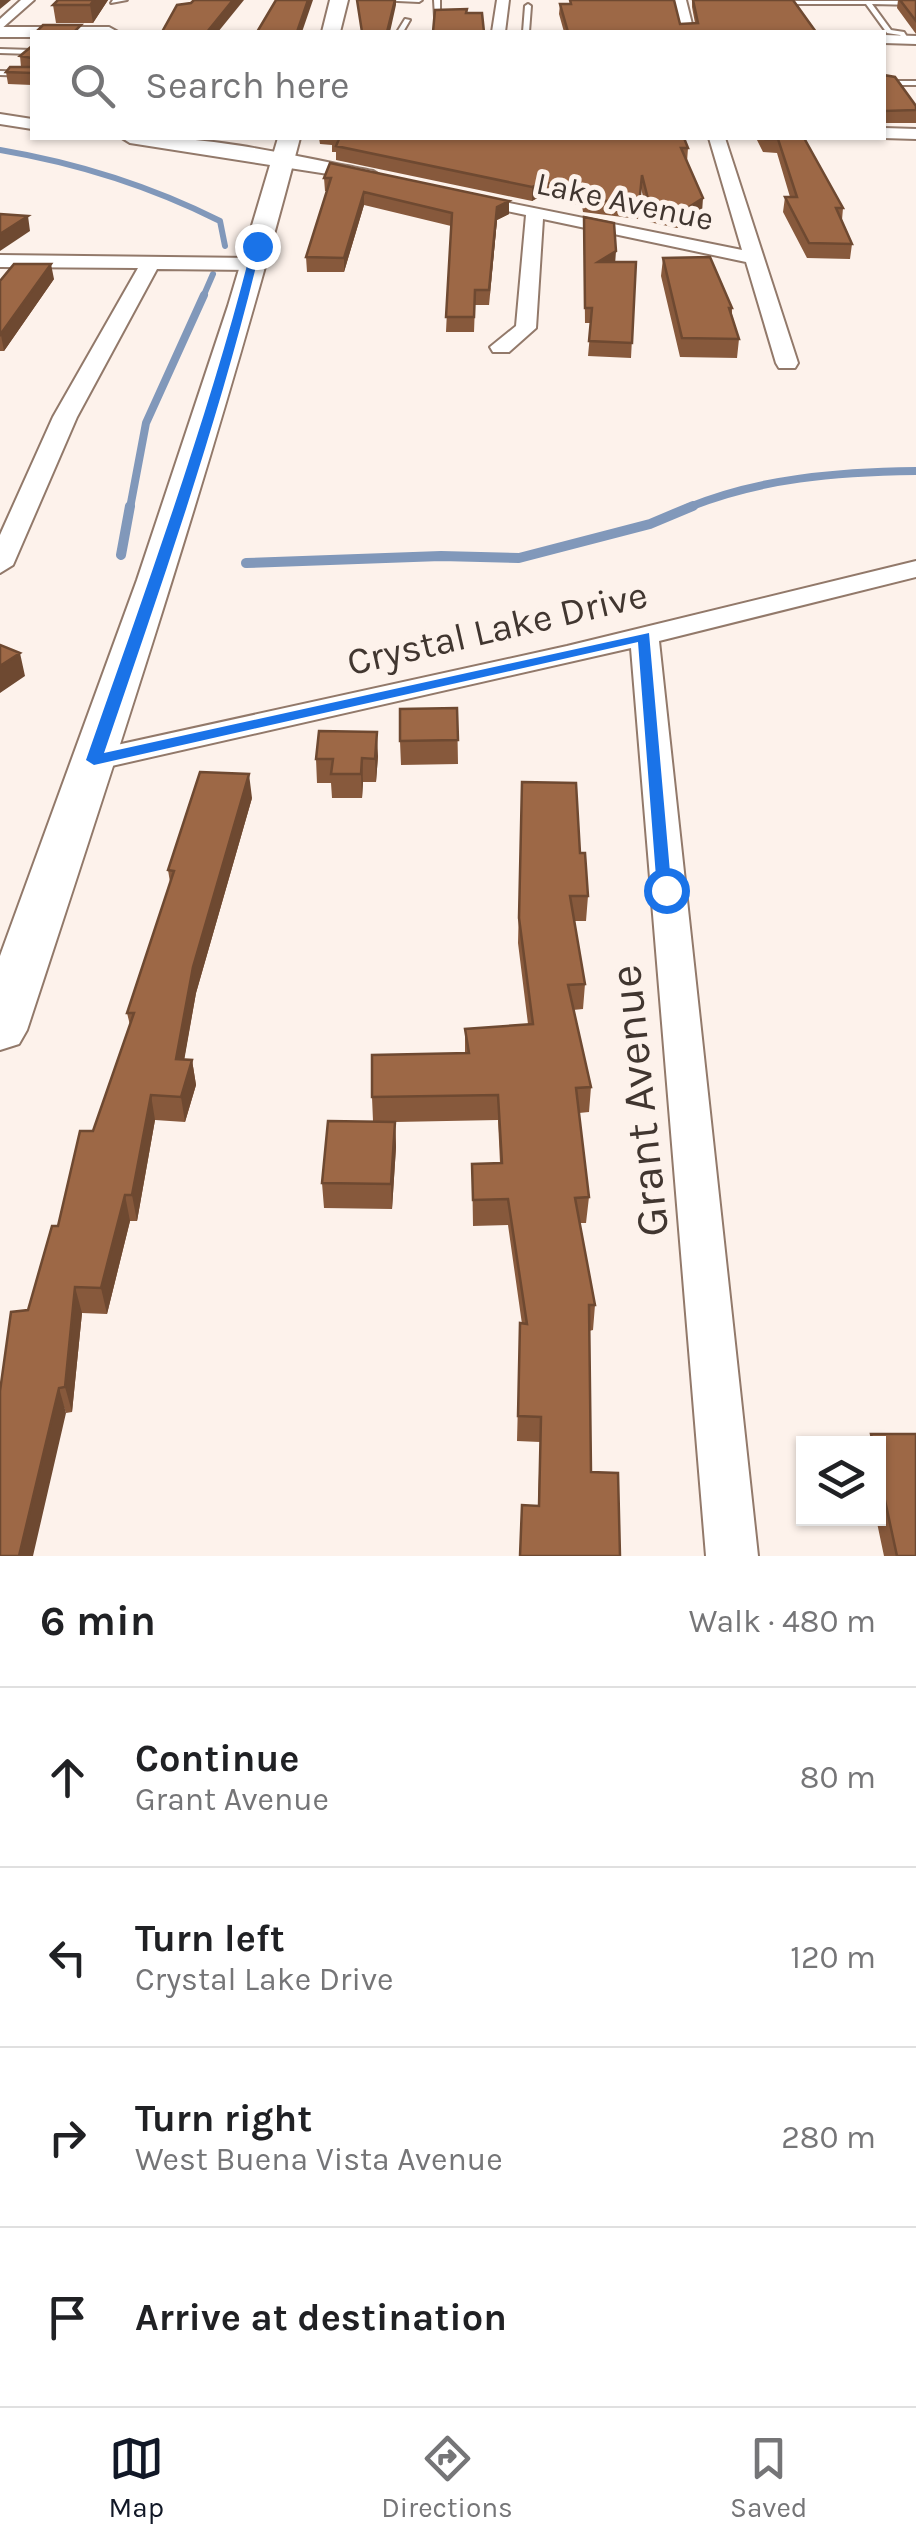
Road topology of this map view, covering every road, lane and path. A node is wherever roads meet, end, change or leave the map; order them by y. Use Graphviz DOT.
graph roads {
  1 [pos="28,0"];
  2 [pos="124,0"];
  3 [pos="379,0"];
  4 [pos="411,0"];
  5 [pos="419,0"];
  6 [pos="436,0"];
  7 [pos="504,0"];
  8 [pos="680,1"];
  9 [pos="696,1"];
  10 [pos="113,2"];
  11 [pos="772,2"];
  12 [pos="868,2"];
  13 [pos="528,6"];
  14 [pos="915,7"];
  15 [pos="438,17"];
  16 [pos="0,29"];
  17 [pos="48,30"];
  18 [pos="401,30"];
  19 [pos="499,30"];
  20 [pos="526,30"];
  21 [pos="687,30"];
  22 [pos="886,39"];
  23 [pos="911,40"];
  24 [pos="0,52"];
  25 [pos="30,52"];
  26 [pos="0,74"];
  27 [pos="30,74"];
  28 [pos="886,83"];
  29 [pos="916,83"];
  30 [pos="0,119"];
  31 [pos="30,124"];
  32 [pos="886,133"];
  33 [pos="916,134"];
  34 [pos="161,140"];
  35 [pos="719,140"];
  36 [pos="285,148"];
  37 [pos="401,182"];
  38 [pos="440,191"];
  39 [pos="536,212"];
  40 [pos="754,258"];
  41 [pos="0,261"];
  42 [pos="150,264"];
  43 [pos="252,264"];
  44 [pos="501,347"];
  45 [pos="787,364"];
  46 [pos="0,565"];
  47 [pos="916,568"];
  48 [pos="644,636"];
  49 [pos="94,760"];
  50 [pos="0,1030"];
  51 [pos="732,1556"];
  1 -- 16 [label="street"];
  2 -- 10 [label="lane"];
  3 -- 4 [label="lane"];
  4 -- 5 [label="lane"];
  4 -- 18 [label="lane"];
  6 -- 15 [label="lane"];
  7 -- 19 [label="street"];
  8 -- 9 [label="lane"];
  8 -- 21 [label="street"];
  11 -- 12 [label="lane"];
  12 -- 14 [label="lane"];
  12 -- 23 [label="lane"];
  13 -- 20 [label="lane"];
  16 -- 17 [label="street"];
  22 -- 23 [label="street"];
  24 -- 25 [label="lane"];
  26 -- 27 [label="lane"];
  28 -- 29 [label="lane"];
  30 -- 31 [label="street"];
  32 -- 33 [label="street"];
  34 -- 36 [label="street"];
  35 -- 40 [label="street"];
  36 -- 37 [label="street"];
  36 -- 43 [label="street"];
  38 -- 39 [label="street, Lake Avenue"];
  39 -- 40 [label="street, Lake Avenue"];
  39 -- 44 [label="street"];
  40 -- 45 [label="street"];
  41 -- 42 [label="street"];
  42 -- 43 [label="street"];
  42 -- 46 [label="street"];
  43 -- 49 [label="street"];
  47 -- 48 [label="street, Crystal Lake Drive"];
  48 -- 49 [label="street, Crystal Lake Drive"];
  48 -- 51 [label="street, Grant Avenue"];
  49 -- 50 [label="street"];
}
